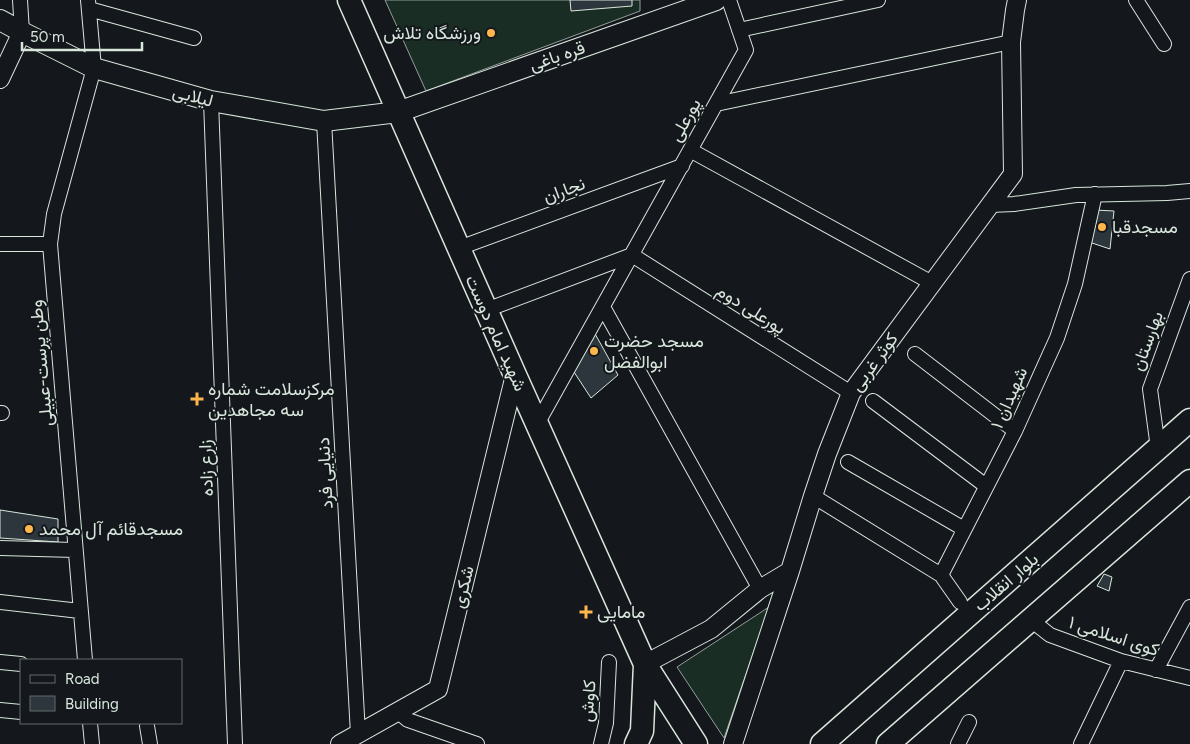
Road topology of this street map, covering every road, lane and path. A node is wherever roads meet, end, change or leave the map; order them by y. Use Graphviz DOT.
graph roads {
  1 [pos="20,0"];
  2 [pos="349,0"];
  3 [pos="716,0"];
  4 [pos="729,0"];
  5 [pos="878,0"];
  6 [pos="1017,0"];
  7 [pos="1136,0"];
  8 [pos="88,4"];
  9 [pos="0,20"];
  10 [pos="739,30"];
  11 [pos="22,32"];
  12 [pos="194,38"];
  13 [pos="1011,42"];
  14 [pos="1164,44"];
  15 [pos="94,68"];
  16 [pos="0,79"];
  17 [pos="210,101"];
  18 [pos="716,104"];
  19 [pos="398,112"];
  20 [pos="324,121"];
  21 [pos="690,150"];
  22 [pos="682,166"];
  23 [pos="1190,191"];
  24 [pos="1095,194"];
  25 [pos="990,205"];
  26 [pos="0,244"];
  27 [pos="50,244"];
  28 [pos="459,248"];
  29 [pos="632,256"];
  30 [pos="1190,279"];
  31 [pos="932,284"];
  32 [pos="603,307"];
  33 [pos="486,310"];
  34 [pos="915,354"];
  35 [pos="515,375"];
  36 [pos="851,393"];
  37 [pos="873,401"];
  38 [pos="1190,420"];
  39 [pos="537,424"];
  40 [pos="1015,431"];
  41 [pos="1158,448"];
  42 [pos="848,462"];
  43 [pos="1190,480"];
  44 [pos="986,486"];
  45 [pos="813,496"];
  46 [pos="964,529"];
  47 [pos="0,548"];
  48 [pos="75,550"];
  49 [pos="790,571"];
  50 [pos="941,574"];
  51 [pos="760,589"];
  52 [pos="0,602"];
  53 [pos="960,602"];
  54 [pos="1190,607"];
  55 [pos="80,611"];
  56 [pos="1031,620"];
  57 [pos="84,659"];
  58 [pos="1121,661"];
  59 [pos="0,662"];
  60 [pos="609,662"];
  61 [pos="20,664"];
  62 [pos="645,664"];
  63 [pos="1156,670"];
  64 [pos="1190,678"];
  65 [pos="0,710"];
  66 [pos="398,711"];
  67 [pos="20,712"];
  68 [pos="969,722"];
  69 [pos="90,724"];
  70 [pos="147,726"];
  71 [pos="358,734"];
  72 [pos="92,744"];
  73 [pos="150,744"];
  74 [pos="236,744"];
  75 [pos="340,744"];
  76 [pos="477,744"];
  77 [pos="601,744"];
  78 [pos="636,744"];
  79 [pos="696,744"];
  80 [pos="734,744"];
  81 [pos="822,744"];
  82 [pos="888,744"];
  83 [pos="958,744"];
  84 [pos="1081,744"];
  1 -- 11 [label="street"];
  2 -- 19 [label="main road, شهید امام دوست"];
  3 -- 19 [label="main road, قره باغی"];
  4 -- 10 [label="street, پورعلی"];
  5 -- 10 [label="street"];
  6 -- 13 [label="street, کوثر غربی"];
  7 -- 14 [label="street"];
  8 -- 12 [label="street"];
  8 -- 15 [label="street"];
  9 -- 11 [label="main road, لیلابی"];
  10 -- 18 [label="street, پورعلی"];
  11 -- 15 [label="main road, لیلابی"];
  11 -- 16 [label="street"];
  13 -- 18 [label="street"];
  13 -- 25 [label="street, کوثر غربی"];
  15 -- 17 [label="main road, لیلابی"];
  15 -- 27 [label="street, وطن پرست-عبیلی"];
  17 -- 20 [label="main road, لیلابی"];
  17 -- 74 [label="street, زارع زاده"];
  18 -- 21 [label="street, پورعلی"];
  19 -- 20 [label="main road, لیلابی"];
  19 -- 28 [label="main road, شهید امام دوست"];
  20 -- 71 [label="street, دنیایی فرد"];
  21 -- 22 [label="street, پورعلی"];
  21 -- 31 [label="street"];
  22 -- 28 [label="street, نجاران"];
  22 -- 29 [label="street, پورعلی"];
  23 -- 24 [label="street"];
  24 -- 25 [label="street"];
  24 -- 40 [label="street, شهیدان ۱"];
  25 -- 31 [label="street, کوثر غربی"];
  26 -- 27 [label="street"];
  27 -- 48 [label="street, وطن پرست-عبیلی"];
  28 -- 33 [label="main road, شهید امام دوست"];
  29 -- 32 [label="street, پورعلی"];
  29 -- 33 [label="street"];
  29 -- 36 [label="street, پورعلی دوم"];
  30 -- 41 [label="street, بهارستان"];
  31 -- 36 [label="street, کوثر غربی"];
  32 -- 39 [label="street, پورعلی"];
  32 -- 51 [label="street"];
  33 -- 35 [label="main road, شهید امام دوست"];
  34 -- 40 [label="street"];
  35 -- 39 [label="main road, شهید امام دوست"];
  35 -- 66 [label="street, شکری"];
  36 -- 45 [label="street, کوثر غربی"];
  37 -- 44 [label="street"];
  38 -- 41 [label="main road, بلوار انقلاب"];
  39 -- 62 [label="main road, شهید امام دوست"];
  40 -- 44 [label="street, شهیدان ۱"];
  41 -- 81 [label="main road, بلوار انقلاب"];
  42 -- 46 [label="street"];
  43 -- 56 [label="main road"];
  44 -- 46 [label="street, شهیدان ۱"];
  45 -- 49 [label="street, کوثر غربی"];
  45 -- 50 [label="street"];
  46 -- 50 [label="street, شهیدان ۱"];
  47 -- 48 [label="street"];
  48 -- 55 [label="street, وطن پرست-عبیلی"];
  49 -- 51 [label="street"];
  49 -- 80 [label="street, کوثر غربی"];
  50 -- 53 [label="street"];
  51 -- 62 [label="street"];
  52 -- 55 [label="street"];
  54 -- 63 [label="street"];
  55 -- 57 [label="street, وطن پرست-عبیلی"];
  56 -- 58 [label="street, کوی اسلامی ۱"];
  56 -- 82 [label="main road"];
  58 -- 63 [label="street, کوی اسلامی ۱"];
  58 -- 84 [label="street"];
  59 -- 61 [label="street"];
  60 -- 77 [label="street, کاوش"];
  62 -- 78 [label="main road"];
  62 -- 79 [label="main road, شهید امام دوست"];
  63 -- 64 [label="street, کوی اسلامی ۱"];
  65 -- 67 [label="street"];
  66 -- 71 [label="street, شکری"];
  66 -- 76 [label="street"];
  68 -- 83 [label="street"];
  69 -- 72 [label="street"];
  70 -- 73 [label="street"];
  71 -- 75 [label="street, شکری"];
}
